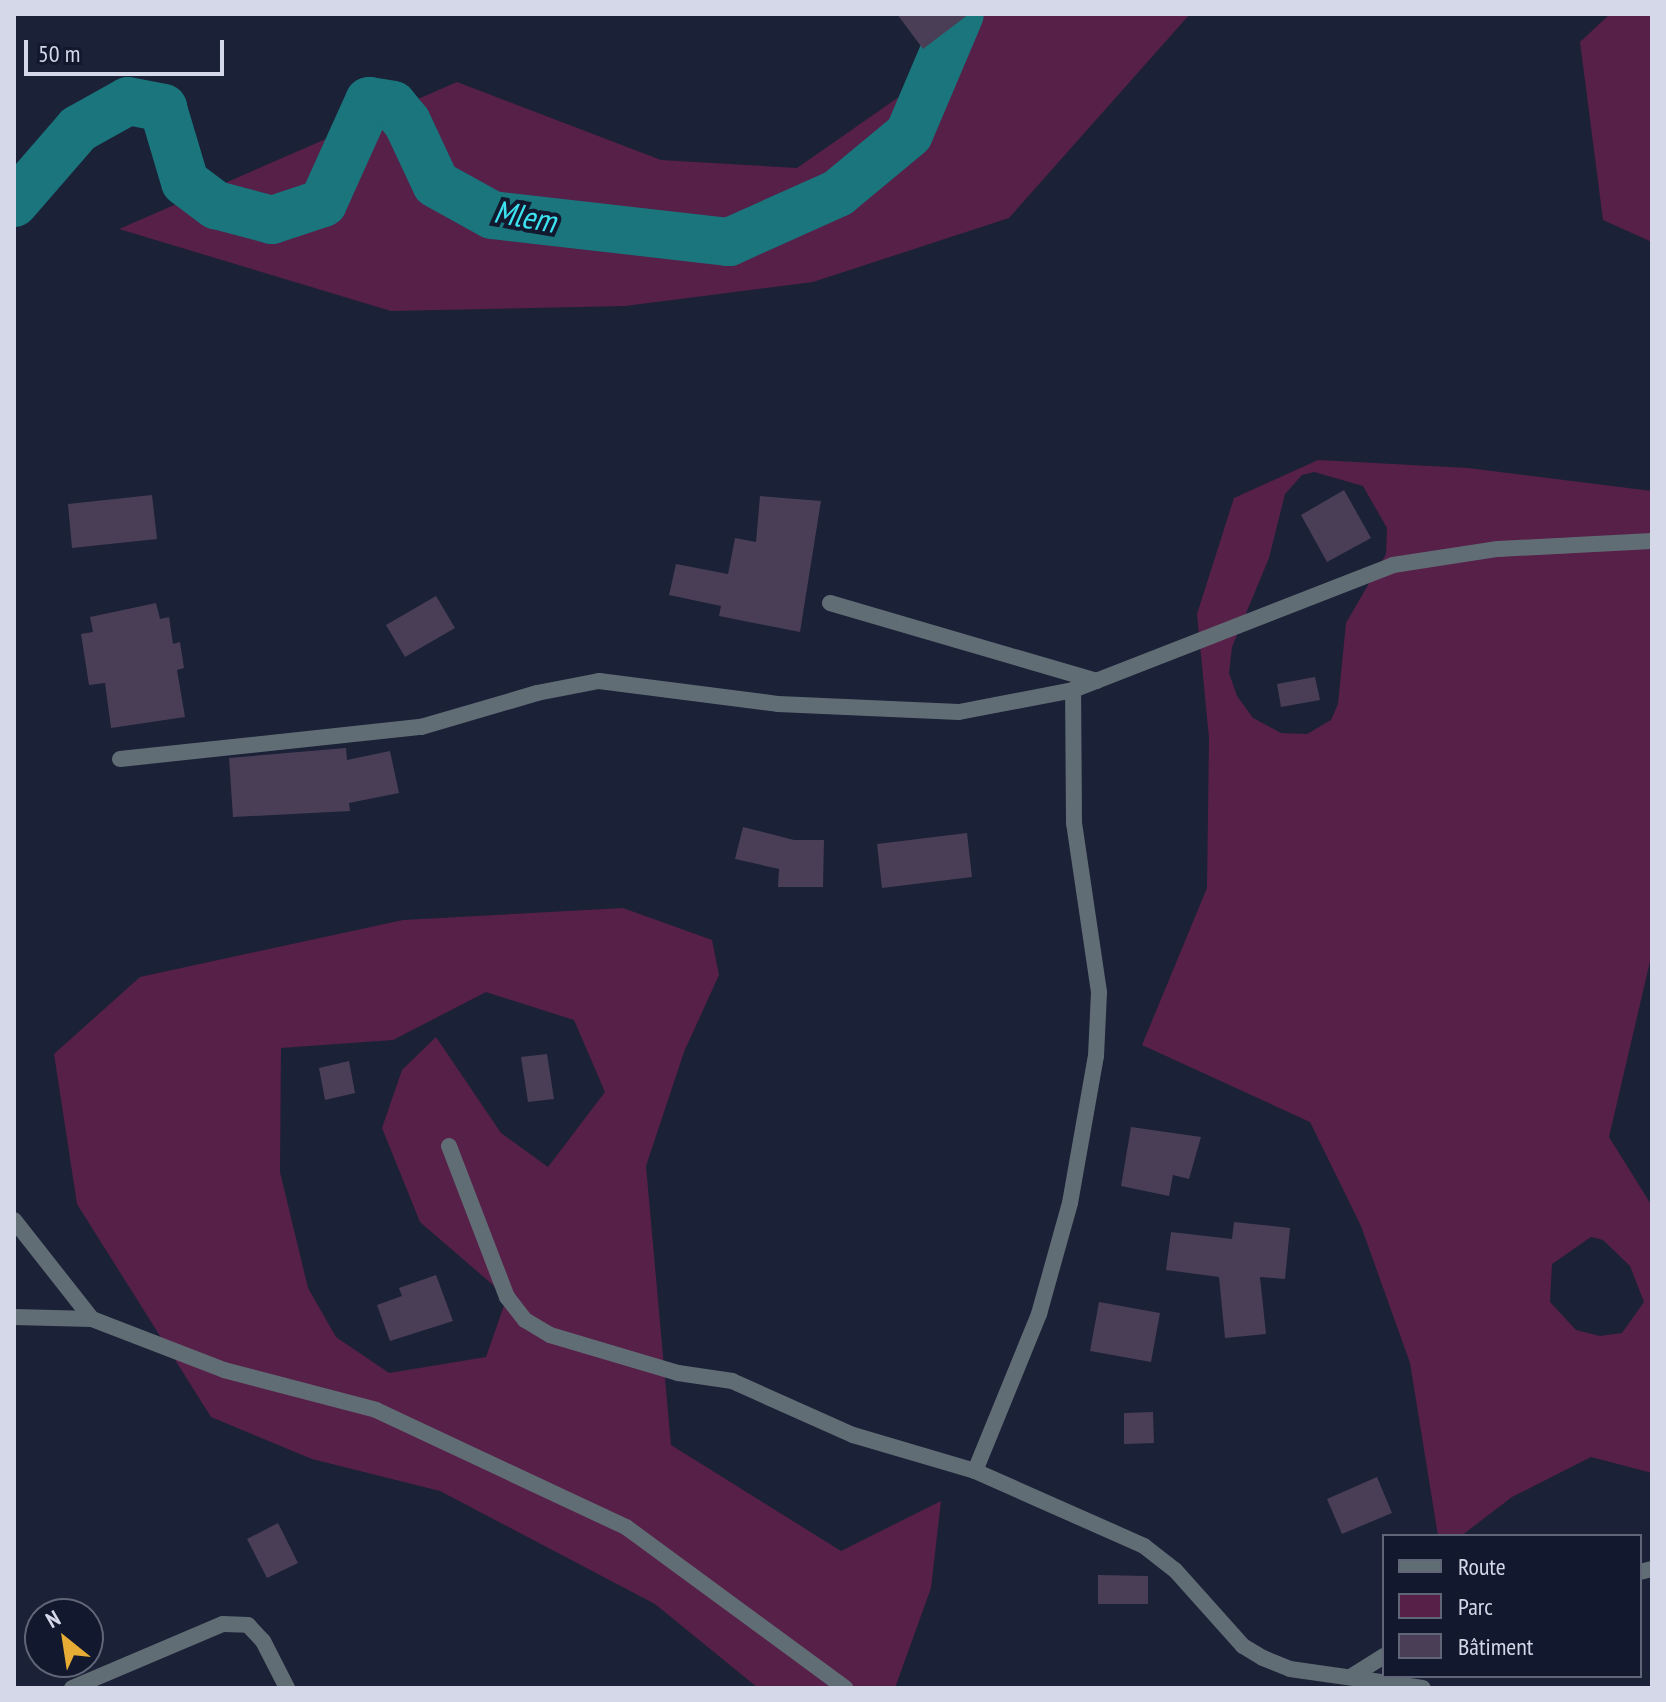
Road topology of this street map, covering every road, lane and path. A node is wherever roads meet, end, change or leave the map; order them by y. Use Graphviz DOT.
graph roads {
  1 [pos="1652,541"];
  2 [pos="830,603"];
  3 [pos="1097,681"];
  4 [pos="1073,690"];
  5 [pos="120,759"];
  6 [pos="449,1146"];
  7 [pos="14,1220"];
  8 [pos="14,1317"];
  9 [pos="92,1319"];
  10 [pos="975,1471"];
  11 [pos="1382,1657"];
  12 [pos="1352,1676"];
  13 [pos="72,1688"];
  14 [pos="287,1688"];
  15 [pos="845,1688"];
  16 [pos="1423,1688"];
  1 -- 3 [label="street"];
  2 -- 3 [label="street"];
  3 -- 4 [label="street"];
  4 -- 5 [label="street"];
  4 -- 10 [label="street"];
  6 -- 10 [label="street"];
  7 -- 9 [label="street"];
  8 -- 9 [label="street"];
  9 -- 15 [label="street"];
  10 -- 12 [label="street"];
  11 -- 12 [label="street"];
  12 -- 16 [label="street"];
  13 -- 14 [label="street"];
}
